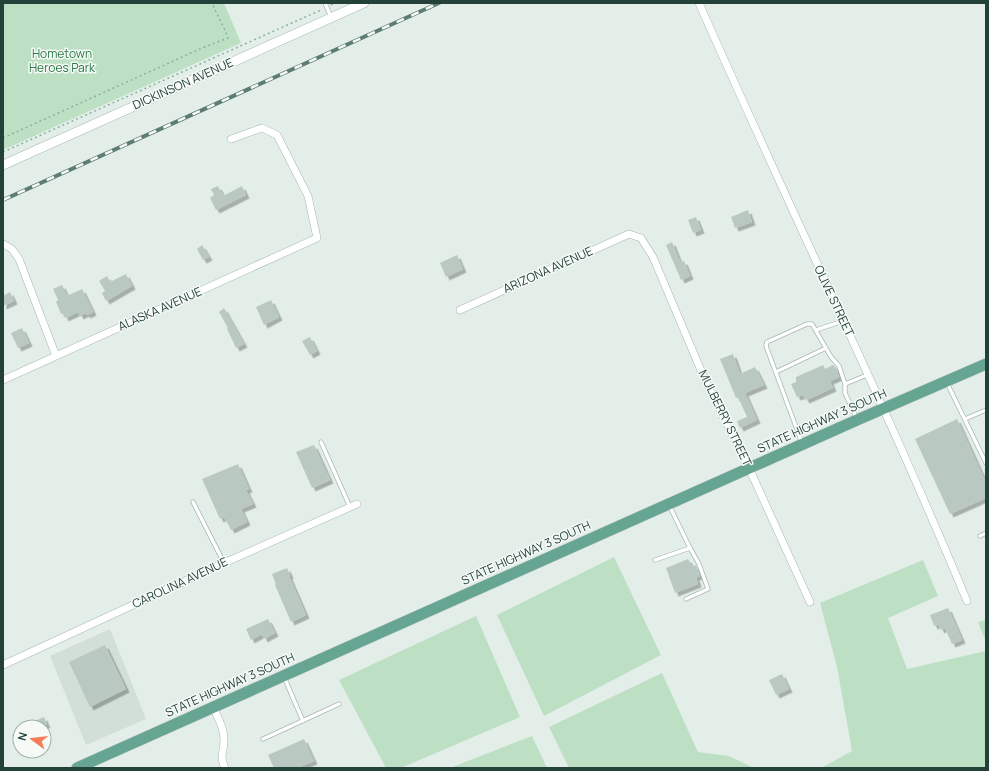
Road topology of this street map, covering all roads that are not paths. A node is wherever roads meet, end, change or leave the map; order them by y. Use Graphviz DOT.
graph roads {
  1 [pos="364,3"];
  2 [pos="699,3"];
  3 [pos="326,5"];
  4 [pos="331,18"];
  5 [pos="231,139"];
  6 [pos="3,165"];
  7 [pos="638,237"];
  8 [pos="3,244"];
  9 [pos="460,310"];
  10 [pos="843,321"];
  11 [pos="816,330"];
  12 [pos="826,348"];
  13 [pos="56,356"];
  14 [pos="986,364"];
  15 [pos="776,372"];
  16 [pos="867,375"];
  17 [pos="3,380"];
  18 [pos="946,381"];
  19 [pos="845,384"];
  20 [pos="883,408"];
  21 [pos="986,410"];
  22 [pos="965,419"];
  23 [pos="857,420"];
  24 [pos="321,442"];
  25 [pos="803,444"];
  26 [pos="986,463"];
  27 [pos="749,468"];
  28 [pos="193,502"];
  29 [pos="357,504"];
  30 [pos="669,504"];
  31 [pos="350,507"];
  32 [pos="986,533"];
  33 [pos="980,536"];
  34 [pos="690,548"];
  35 [pos="655,560"];
  36 [pos="224,563"];
  37 [pos="686,599"];
  38 [pos="967,601"];
  39 [pos="810,602"];
  40 [pos="3,665"];
  41 [pos="284,676"];
  42 [pos="339,704"];
  43 [pos="213,707"];
  44 [pos="304,720"];
  45 [pos="263,739"];
  46 [pos="77,768"];
  47 [pos="225,768"];
  1 -- 4 [label="street, DICKINSON AVENUE"];
  2 -- 10 [label="street, OLIVE STREET"];
  3 -- 4 [label="lane"];
  4 -- 6 [label="street, DICKINSON AVENUE"];
  5 -- 13 [label="street, ALASKA AVENUE"];
  7 -- 9 [label="street, ARIZONA AVENUE"];
  7 -- 27 [label="street, MULBERRY STREET"];
  8 -- 13 [label="street"];
  10 -- 11 [label="lane"];
  10 -- 16 [label="street, OLIVE STREET"];
  11 -- 12 [label="lane"];
  11 -- 15 [label="lane"];
  12 -- 15 [label="lane"];
  12 -- 19 [label="lane"];
  13 -- 17 [label="street, ALASKA AVENUE"];
  14 -- 18 [label="main road, STATE HIGHWAY 3 SOUTH"];
  15 -- 25 [label="lane"];
  16 -- 19 [label="lane"];
  16 -- 20 [label="street, OLIVE STREET"];
  18 -- 20 [label="main road, STATE HIGHWAY 3 SOUTH"];
  18 -- 22 [label="lane"];
  19 -- 23 [label="lane"];
  20 -- 23 [label="main road, STATE HIGHWAY 3 SOUTH"];
  20 -- 38 [label="street, OLIVE STREET"];
  21 -- 22 [label="lane"];
  22 -- 26 [label="lane"];
  23 -- 25 [label="main road, STATE HIGHWAY 3 SOUTH"];
  24 -- 31 [label="lane"];
  25 -- 27 [label="main road, STATE HIGHWAY 3 SOUTH"];
  27 -- 30 [label="main road, STATE HIGHWAY 3 SOUTH"];
  27 -- 39 [label="street, MULBERRY STREET"];
  28 -- 36 [label="lane"];
  29 -- 31 [label="street, CAROLINA AVENUE"];
  30 -- 34 [label="lane"];
  30 -- 41 [label="main road, STATE HIGHWAY 3 SOUTH"];
  31 -- 36 [label="street, CAROLINA AVENUE"];
  32 -- 33 [label="lane"];
  34 -- 35 [label="lane"];
  34 -- 37 [label="lane"];
  36 -- 40 [label="street, CAROLINA AVENUE"];
  41 -- 43 [label="main road, STATE HIGHWAY 3 SOUTH"];
  41 -- 44 [label="lane"];
  42 -- 44 [label="lane"];
  43 -- 46 [label="main road, STATE HIGHWAY 3 SOUTH"];
  43 -- 47 [label="street"];
  44 -- 45 [label="lane"];
}
